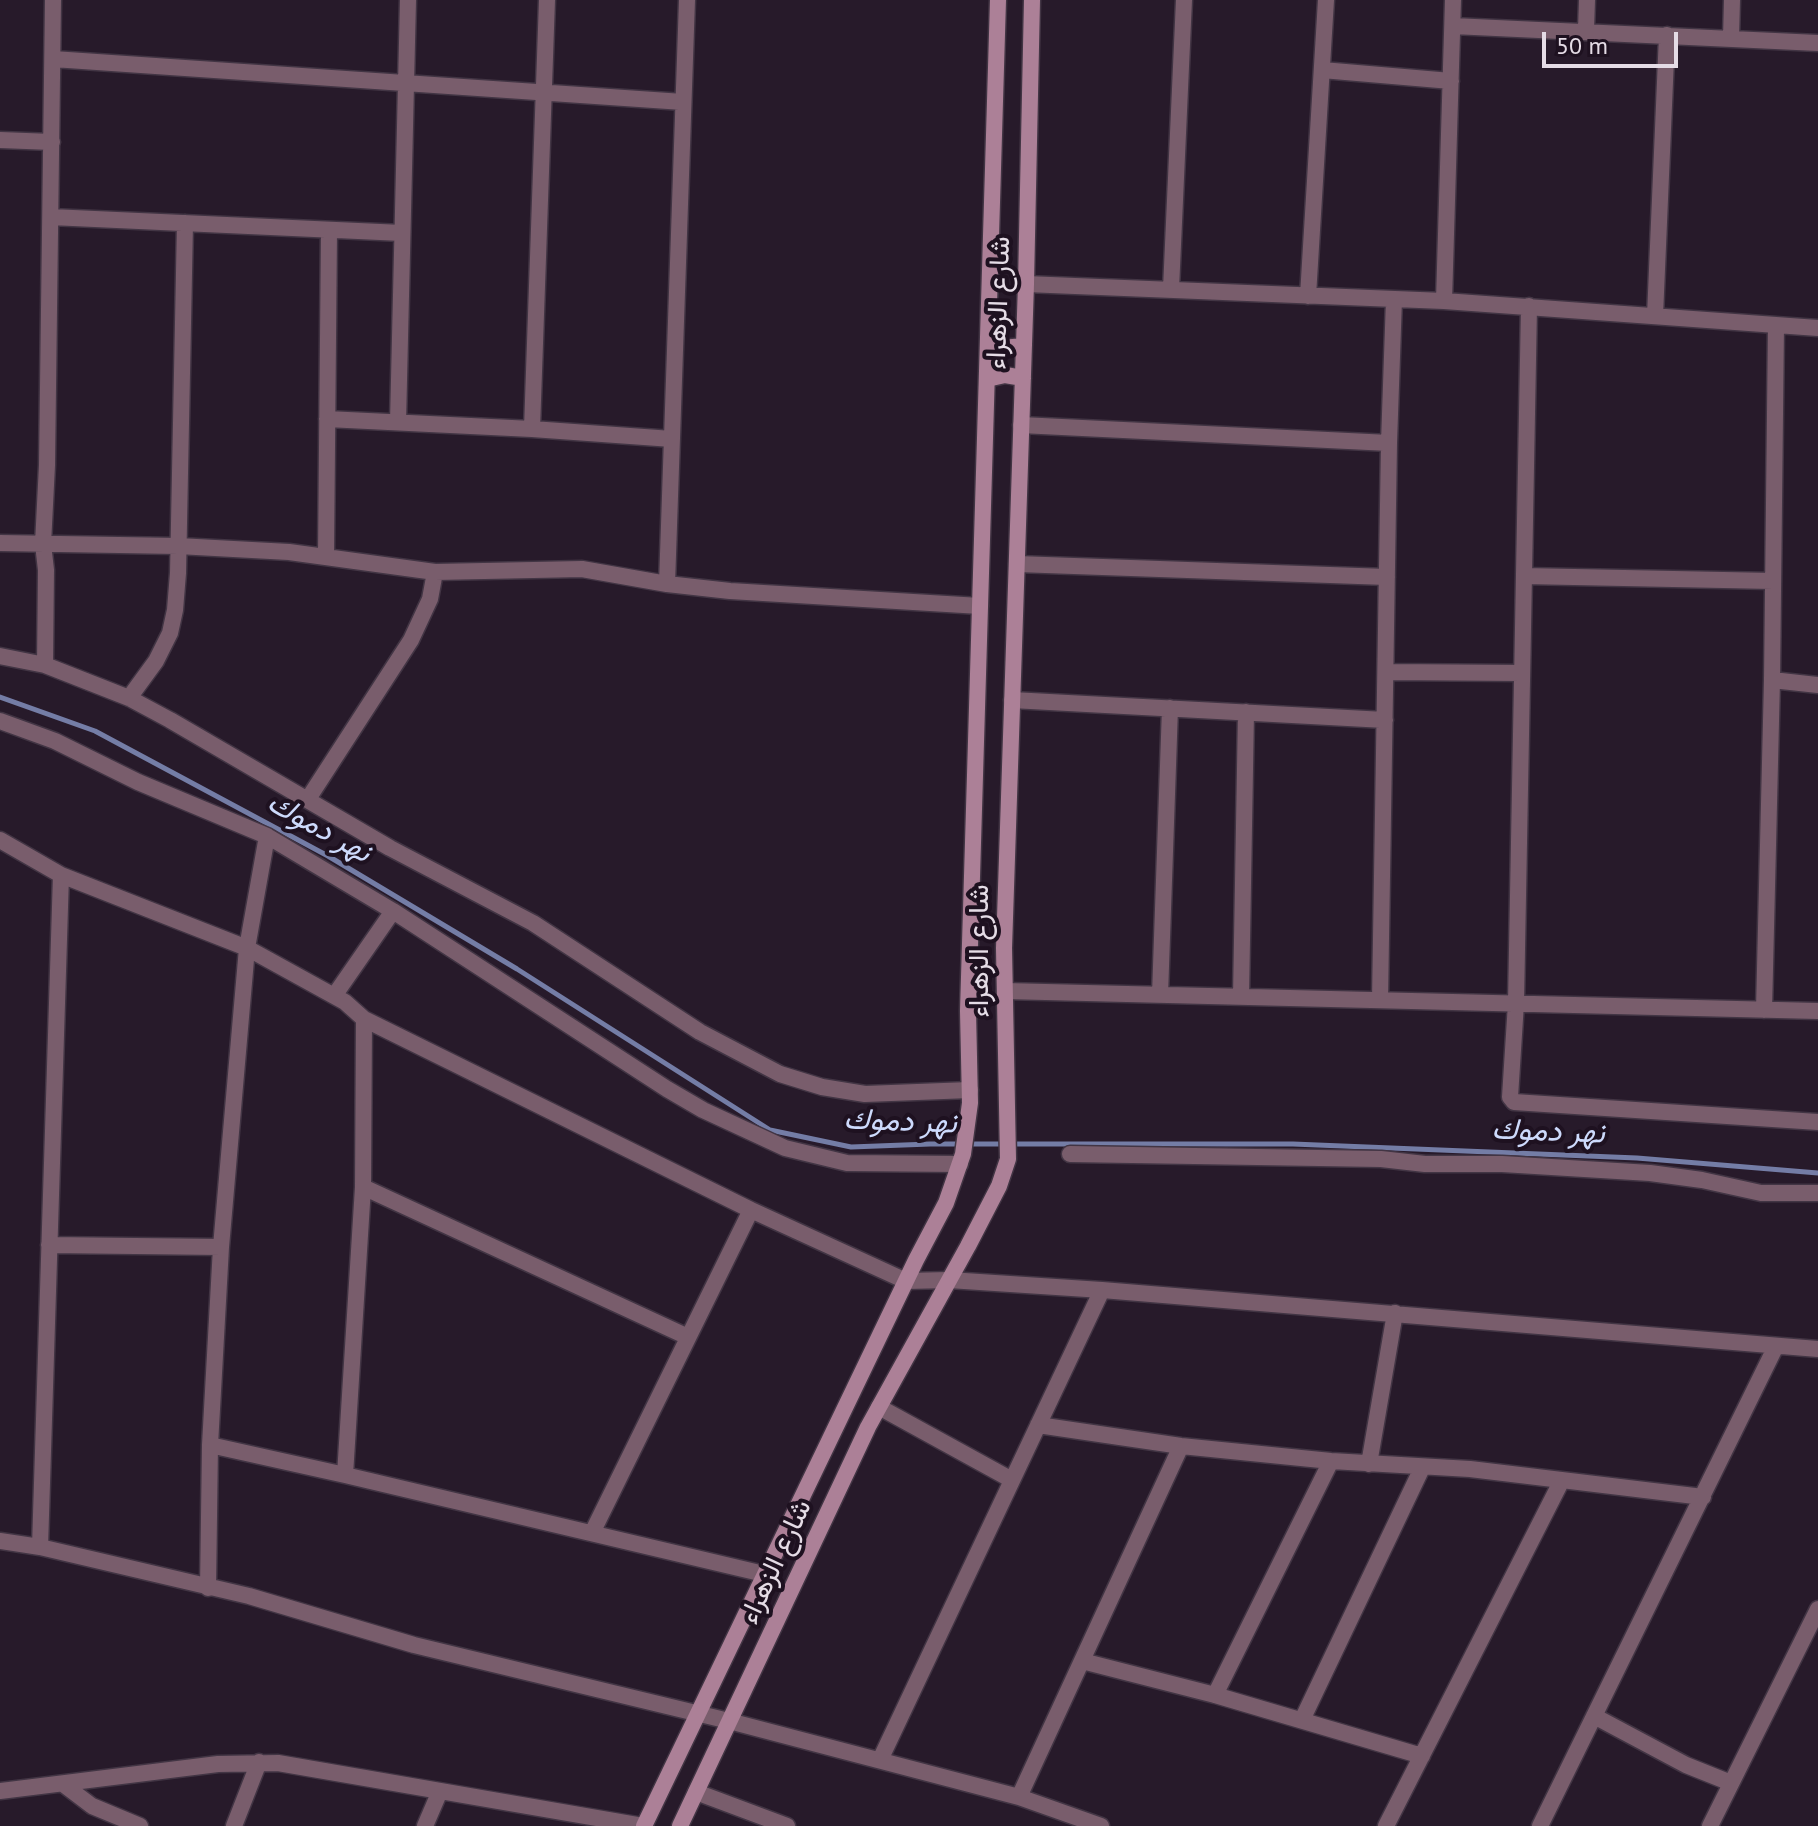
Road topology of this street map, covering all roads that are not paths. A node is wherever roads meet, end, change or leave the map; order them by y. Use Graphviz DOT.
graph roads {
  1 [pos="53,0"];
  2 [pos="408,0"];
  3 [pos="547,0"];
  4 [pos="687,0"];
  5 [pos="998,0"];
  6 [pos="1032,0"];
  7 [pos="1184,0"];
  8 [pos="1326,0"];
  9 [pos="1453,0"];
  10 [pos="1587,0"];
  11 [pos="1732,0"];
  12 [pos="1453,26"];
  13 [pos="1586,30"];
  14 [pos="1667,35"];
  15 [pos="1731,38"];
  16 [pos="1818,43"];
  17 [pos="53,59"];
  18 [pos="1322,70"];
  19 [pos="1451,81"];
  20 [pos="406,84"];
  21 [pos="543,93"];
  22 [pos="683,102"];
  23 [pos="0,140"];
  24 [pos="52,142"];
  25 [pos="51,217"];
  26 [pos="185,223"];
  27 [pos="329,230"];
  28 [pos="402,233"];
  29 [pos="1026,284"];
  30 [pos="1171,289"];
  31 [pos="1308,296"];
  32 [pos="1394,299"];
  33 [pos="1444,301"];
  34 [pos="1529,306"];
  35 [pos="1655,316"];
  36 [pos="1776,325"];
  37 [pos="1818,328"];
  38 [pos="988,341"];
  39 [pos="1024,346"];
  40 [pos="1023,378"];
  41 [pos="987,379"];
  42 [pos="327,419"];
  43 [pos="398,422"];
  44 [pos="1021,425"];
  45 [pos="532,429"];
  46 [pos="672,439"];
  47 [pos="1389,443"];
  48 [pos="0,543"];
  49 [pos="43,544"];
  50 [pos="178,546"];
  51 [pos="326,556"];
  52 [pos="1017,564"];
  53 [pos="435,572"];
  54 [pos="1524,576"];
  55 [pos="1387,577"];
  56 [pos="1773,581"];
  57 [pos="667,584"];
  58 [pos="980,606"];
  59 [pos="0,656"];
  60 [pos="45,665"];
  61 [pos="1386,672"];
  62 [pos="1522,673"];
  63 [pos="1772,680"];
  64 [pos="1818,685"];
  65 [pos="129,698"];
  66 [pos="1012,700"];
  67 [pos="1170,708"];
  68 [pos="1246,712"];
  69 [pos="1385,720"];
  70 [pos="0,721"];
  71 [pos="308,799"];
  72 [pos="267,836"];
  73 [pos="0,840"];
  74 [pos="61,875"];
  75 [pos="393,911"];
  76 [pos="247,948"];
  77 [pos="1005,991"];
  78 [pos="1160,995"];
  79 [pos="334,996"];
  80 [pos="1241,997"];
  81 [pos="1380,1000"];
  82 [pos="1516,1003"];
  83 [pos="1764,1010"];
  84 [pos="1818,1011"];
  85 [pos="364,1019"];
  86 [pos="970,1097"];
  87 [pos="1818,1122"];
  88 [pos="1070,1154"];
  89 [pos="961,1159"];
  90 [pos="363,1187"];
  91 [pos="1818,1193"];
  92 [pos="751,1210"];
  93 [pos="49,1245"];
  94 [pos="221,1247"];
  95 [pos="949,1280"];
  96 [pos="906,1281"];
  97 [pos="1102,1290"];
  98 [pos="1395,1313"];
  99 [pos="688,1337"];
  100 [pos="1776,1346"];
  101 [pos="1818,1349"];
  102 [pos="879,1407"];
  103 [pos="1038,1425"];
  104 [pos="210,1445"];
  105 [pos="1181,1446"];
  106 [pos="1331,1461"];
  107 [pos="1369,1464"];
  108 [pos="1422,1468"];
  109 [pos="345,1475"];
  110 [pos="1012,1480"];
  111 [pos="1562,1480"];
  112 [pos="1703,1497"];
  113 [pos="592,1533"];
  114 [pos="0,1541"];
  115 [pos="40,1547"];
  116 [pos="764,1574"];
  117 [pos="208,1588"];
  118 [pos="1818,1609"];
  119 [pos="1082,1661"];
  120 [pos="1215,1695"];
  121 [pos="697,1713"];
  122 [pos="1594,1716"];
  123 [pos="1302,1720"];
  124 [pos="729,1721"];
  125 [pos="1422,1756"];
  126 [pos="880,1760"];
  127 [pos="259,1762"];
  128 [pos="1731,1783"];
  129 [pos="63,1784"];
  130 [pos="0,1791"];
  131 [pos="440,1791"];
  132 [pos="696,1792"];
  133 [pos="1019,1797"];
  134 [pos="140,1826"];
  135 [pos="234,1826"];
  136 [pos="425,1826"];
  137 [pos="643,1826"];
  138 [pos="680,1826"];
  139 [pos="787,1826"];
  140 [pos="1101,1826"];
  141 [pos="1386,1826"];
  142 [pos="1540,1826"];
  143 [pos="1710,1826"];
  1 -- 17 [label="street"];
  2 -- 20 [label="street"];
  3 -- 21 [label="street"];
  4 -- 22 [label="street"];
  5 -- 38 [label="main road, شارع الزهراء"];
  6 -- 29 [label="main road, شارع الزهراء"];
  7 -- 30 [label="street"];
  8 -- 18 [label="street"];
  9 -- 12 [label="street"];
  10 -- 13 [label="street"];
  11 -- 15 [label="street"];
  12 -- 13 [label="street"];
  12 -- 19 [label="street"];
  13 -- 14 [label="street"];
  14 -- 15 [label="street"];
  14 -- 35 [label="street"];
  15 -- 16 [label="street"];
  17 -- 20 [label="street"];
  17 -- 24 [label="street"];
  18 -- 19 [label="street"];
  18 -- 31 [label="street"];
  19 -- 33 [label="street"];
  20 -- 21 [label="street"];
  20 -- 28 [label="street"];
  21 -- 22 [label="street"];
  21 -- 45 [label="street"];
  22 -- 46 [label="street"];
  23 -- 24 [label="street"];
  24 -- 25 [label="street"];
  25 -- 26 [label="street"];
  25 -- 49 [label="street"];
  26 -- 27 [label="street"];
  26 -- 50 [label="street"];
  27 -- 28 [label="street"];
  27 -- 42 [label="street"];
  28 -- 43 [label="street"];
  29 -- 30 [label="street"];
  29 -- 39 [label="main road, شارع الزهراء"];
  30 -- 31 [label="street"];
  31 -- 32 [label="street"];
  32 -- 33 [label="street"];
  32 -- 47 [label="street"];
  33 -- 34 [label="street"];
  34 -- 35 [label="street"];
  34 -- 54 [label="street"];
  35 -- 36 [label="street"];
  36 -- 37 [label="street"];
  36 -- 56 [label="street"];
  38 -- 39 [label="main road"];
  38 -- 41 [label="main road, شارع الزهراء"];
  39 -- 40 [label="main road, شارع الزهراء"];
  40 -- 41 [label="main road"];
  40 -- 44 [label="main road, شارع الزهراء"];
  41 -- 58 [label="main road, شارع الزهراء"];
  42 -- 43 [label="street"];
  42 -- 51 [label="street"];
  43 -- 45 [label="street"];
  44 -- 47 [label="street"];
  44 -- 52 [label="main road, شارع الزهراء"];
  45 -- 46 [label="street"];
  46 -- 57 [label="street"];
  47 -- 55 [label="street"];
  48 -- 49 [label="street"];
  49 -- 50 [label="street"];
  49 -- 60 [label="street"];
  50 -- 51 [label="street"];
  50 -- 65 [label="street"];
  51 -- 53 [label="street"];
  52 -- 55 [label="street"];
  52 -- 66 [label="main road, شارع الزهراء"];
  53 -- 57 [label="street"];
  53 -- 71 [label="street"];
  54 -- 56 [label="street"];
  54 -- 62 [label="street"];
  55 -- 61 [label="street"];
  56 -- 63 [label="street"];
  57 -- 58 [label="street"];
  58 -- 86 [label="main road, شارع الزهراء"];
  59 -- 60 [label="street"];
  60 -- 65 [label="street"];
  61 -- 62 [label="street"];
  61 -- 69 [label="street"];
  62 -- 82 [label="street"];
  63 -- 64 [label="street"];
  63 -- 83 [label="street"];
  65 -- 71 [label="street"];
  66 -- 67 [label="street"];
  66 -- 77 [label="main road, شارع الزهراء"];
  67 -- 68 [label="street"];
  67 -- 78 [label="street"];
  68 -- 69 [label="street"];
  68 -- 80 [label="street"];
  69 -- 81 [label="street"];
  70 -- 72 [label="street"];
  71 -- 86 [label="street"];
  72 -- 75 [label="street"];
  72 -- 76 [label="street"];
  73 -- 74 [label="street"];
  74 -- 76 [label="street"];
  74 -- 93 [label="street"];
  75 -- 79 [label="street"];
  75 -- 89 [label="street"];
  76 -- 79 [label="street"];
  76 -- 94 [label="street"];
  77 -- 78 [label="street"];
  77 -- 95 [label="main road, شارع الزهراء"];
  78 -- 80 [label="street"];
  79 -- 85 [label="street"];
  80 -- 81 [label="street"];
  81 -- 82 [label="street"];
  82 -- 83 [label="street"];
  82 -- 87 [label="street"];
  83 -- 84 [label="street"];
  85 -- 90 [label="street"];
  85 -- 92 [label="street"];
  86 -- 89 [label="main road, شارع الزهراء"];
  88 -- 91 [label="street"];
  89 -- 96 [label="main road, شارع الزهراء"];
  90 -- 99 [label="street"];
  90 -- 109 [label="street"];
  92 -- 96 [label="street"];
  92 -- 99 [label="street"];
  93 -- 94 [label="street"];
  93 -- 115 [label="street"];
  94 -- 104 [label="street"];
  95 -- 96 [label="street"];
  95 -- 97 [label="street"];
  95 -- 102 [label="main road, شارع الزهراء"];
  96 -- 116 [label="main road, شارع الزهراء"];
  97 -- 98 [label="street"];
  97 -- 103 [label="street"];
  98 -- 100 [label="street"];
  98 -- 107 [label="street"];
  99 -- 113 [label="street"];
  100 -- 101 [label="street"];
  100 -- 112 [label="street"];
  102 -- 110 [label="street"];
  102 -- 124 [label="main road, شارع الزهراء"];
  103 -- 105 [label="street"];
  103 -- 110 [label="street"];
  104 -- 109 [label="street"];
  104 -- 117 [label="street"];
  105 -- 106 [label="street"];
  105 -- 119 [label="street"];
  106 -- 107 [label="street"];
  106 -- 120 [label="street"];
  107 -- 108 [label="street"];
  108 -- 111 [label="street"];
  108 -- 123 [label="street"];
  109 -- 113 [label="street"];
  110 -- 126 [label="street"];
  111 -- 112 [label="street"];
  111 -- 125 [label="street"];
  112 -- 122 [label="street"];
  113 -- 116 [label="street"];
  114 -- 115 [label="street"];
  115 -- 117 [label="street"];
  116 -- 121 [label="main road, شارع الزهراء"];
  117 -- 121 [label="street"];
  118 -- 128 [label="street"];
  119 -- 120 [label="street"];
  119 -- 133 [label="street"];
  120 -- 123 [label="street"];
  121 -- 124 [label="street"];
  121 -- 137 [label="main road, شارع الزهراء"];
  122 -- 128 [label="street"];
  122 -- 142 [label="street"];
  123 -- 125 [label="street"];
  124 -- 126 [label="street"];
  124 -- 132 [label="main road, شارع الزهراء"];
  125 -- 141 [label="street"];
  126 -- 133 [label="street"];
  127 -- 129 [label="street"];
  127 -- 131 [label="street"];
  127 -- 135 [label="street"];
  128 -- 143 [label="street"];
  129 -- 130 [label="street"];
  129 -- 134 [label="street"];
  131 -- 136 [label="street"];
  131 -- 137 [label="street"];
  132 -- 138 [label="main road, شارع الزهراء"];
  132 -- 139 [label="street"];
  133 -- 140 [label="street"];
}
